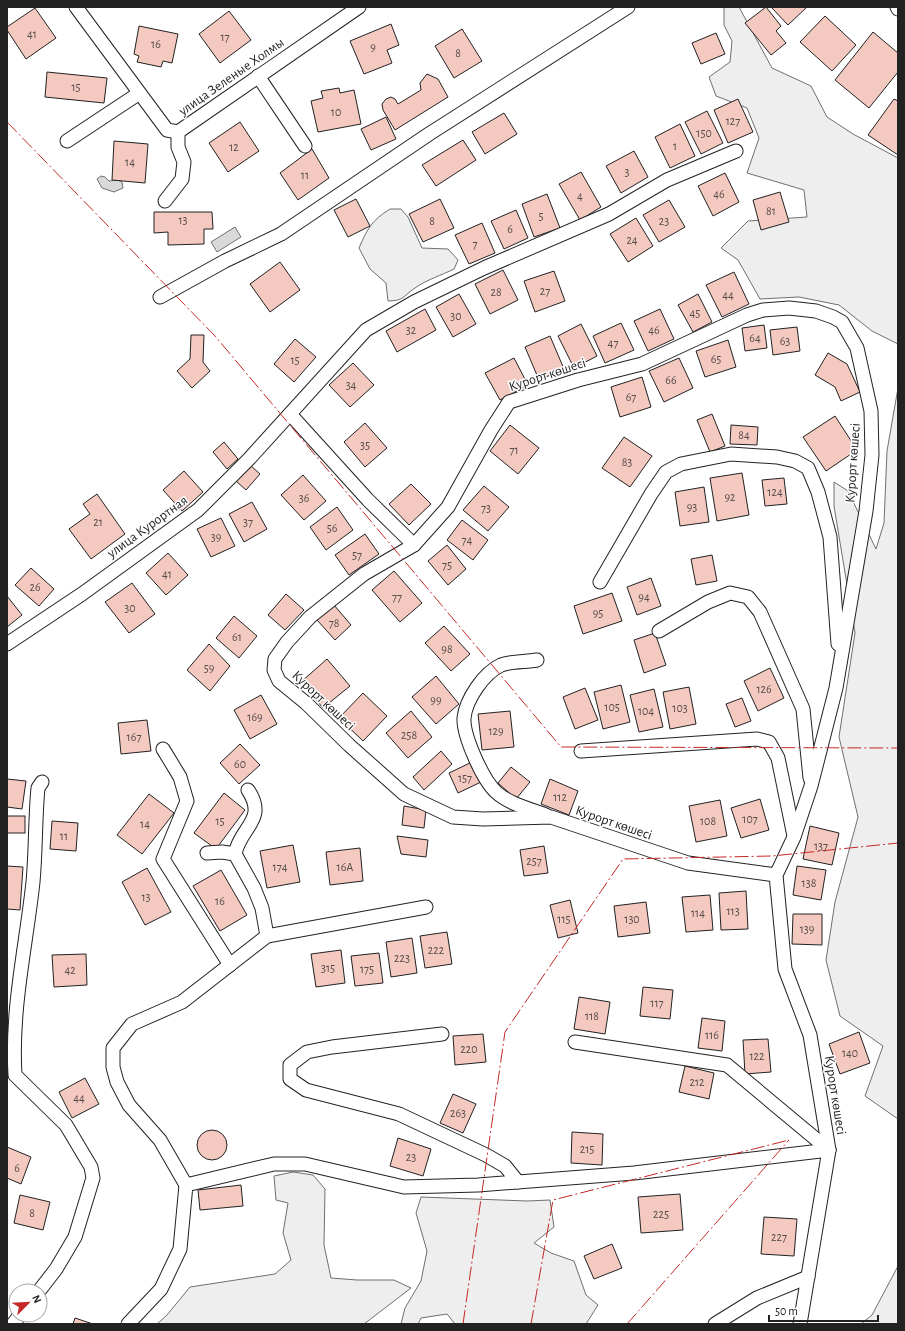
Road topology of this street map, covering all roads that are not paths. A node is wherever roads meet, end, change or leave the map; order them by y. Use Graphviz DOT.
graph roads {
  1 [pos="76,7"];
  2 [pos="359,7"];
  3 [pos="628,7"];
  4 [pos="258,76"];
  5 [pos="138,94"];
  6 [pos="178,132"];
  7 [pos="67,141"];
  8 [pos="305,146"];
  9 [pos="736,151"];
  10 [pos="165,201"];
  11 [pos="160,297"];
  12 [pos="290,414"];
  13 [pos="414,545"];
  14 [pos="600,582"];
  15 [pos="658,631"];
  16 [pos="7,644"];
  17 [pos="537,660"];
  18 [pos="839,666"];
  19 [pos="163,749"];
  20 [pos="581,751"];
  21 [pos="42,782"];
  22 [pos="811,786"];
  23 [pos="248,790"];
  24 [pos="551,817"];
  25 [pos="794,837"];
  26 [pos="207,853"];
  27 [pos="235,854"];
  28 [pos="776,874"];
  29 [pos="426,907"];
  30 [pos="267,936"];
  31 [pos="230,965"];
  32 [pos="442,1034"];
  33 [pos="575,1042"];
  34 [pos="829,1150"];
  35 [pos="518,1182"];
  36 [pos="186,1185"];
  37 [pos="808,1277"];
  38 [pos="45,1283"];
  39 [pos="128,1324"];
  40 [pos="715,1324"];
  41 [pos="800,1324"];
  1 -- 5 [label="street, улица Зеленые Холмы"];
  2 -- 4 [label="street, улица Зеленые Холмы"];
  3 -- 11 [label="street"];
  4 -- 6 [label="street, улица Зеленые Холмы"];
  4 -- 8 [label="street"];
  5 -- 6 [label="street, улица Зеленые Холмы"];
  5 -- 7 [label="street"];
  6 -- 10 [label="street"];
  9 -- 12 [label="street"];
  12 -- 13 [label="street"];
  12 -- 16 [label="street, улица Курортная"];
  13 -- 18 [label="street, Курорт көшесі"];
  13 -- 24 [label="street, Курорт көшесі"];
  14 -- 18 [label="street"];
  15 -- 22 [label="street"];
  17 -- 24 [label="street"];
  18 -- 22 [label="street, Курорт көшесі"];
  19 -- 31 [label="street"];
  20 -- 25 [label="street"];
  21 -- 38 [label="street"];
  22 -- 25 [label="street, Курорт көшесі"];
  23 -- 27 [label="street"];
  24 -- 28 [label="street, Курорт көшесі"];
  25 -- 28 [label="street, Курорт көшесі"];
  26 -- 27 [label="street"];
  27 -- 30 [label="street"];
  28 -- 34 [label="street, Курорт көшесі"];
  29 -- 30 [label="street"];
  30 -- 31 [label="street"];
  31 -- 36 [label="street"];
  32 -- 35 [label="street"];
  33 -- 34 [label="street"];
  34 -- 35 [label="street"];
  34 -- 37 [label="street, Курорт көшесі"];
  35 -- 36 [label="street"];
  36 -- 39 [label="street"];
  37 -- 40 [label="street"];
  37 -- 41 [label="street, Курорт көшесі"];
}
